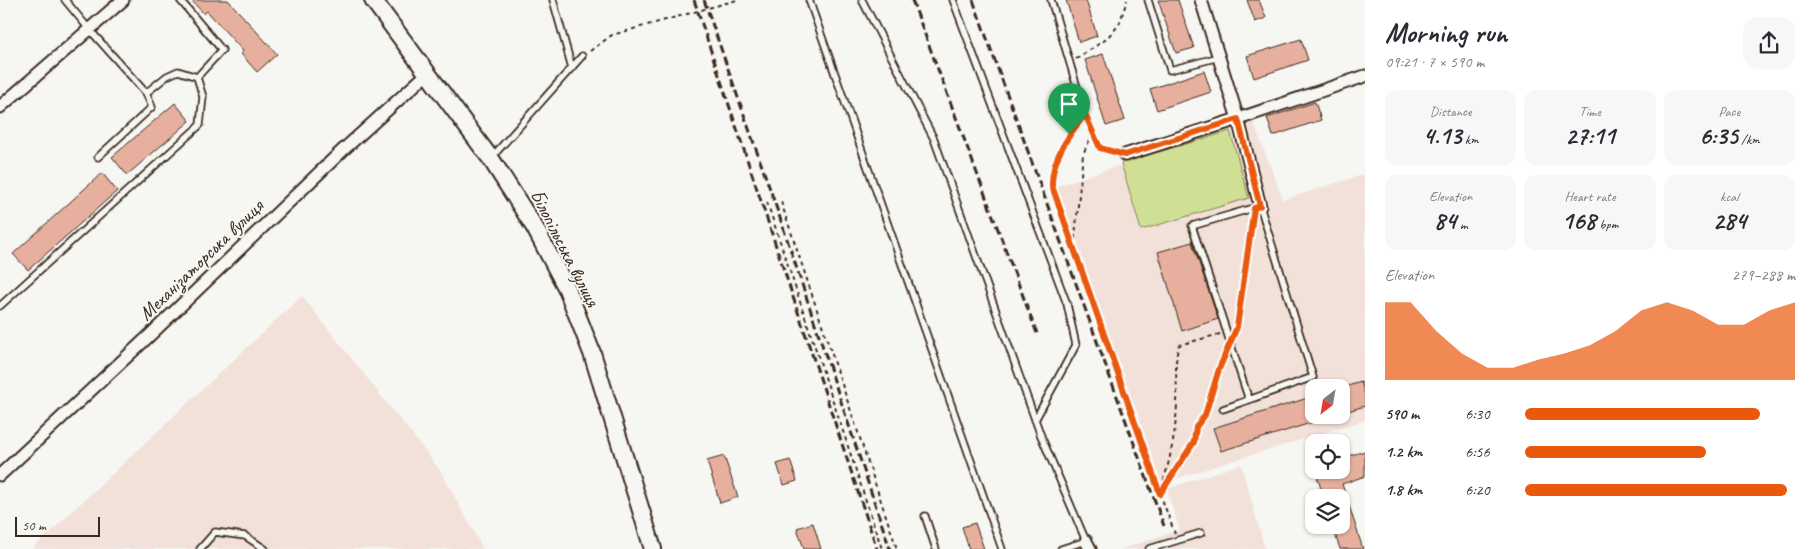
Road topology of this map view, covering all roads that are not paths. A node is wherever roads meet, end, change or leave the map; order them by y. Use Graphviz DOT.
graph roads {
  1 [pos="65,0"];
  2 [pos="123,0"];
  3 [pos="180,0"];
  4 [pos="373,0"];
  5 [pos="553,0"];
  6 [pos="809,0"];
  7 [pos="862,0"];
  8 [pos="953,0"];
  9 [pos="1051,0"];
  10 [pos="1148,0"];
  11 [pos="1201,0"];
  12 [pos="89,29"];
  13 [pos="582,56"];
  14 [pos="1219,56"];
  15 [pos="572,68"];
  16 [pos="428,73"];
  17 [pos="1365,76"];
  18 [pos="196,77"];
  19 [pos="146,93"];
  20 [pos="0,108"];
  21 [pos="1085,114"];
  22 [pos="1238,119"];
  23 [pos="1125,155"];
  24 [pos="98,157"];
  25 [pos="491,159"];
  26 [pos="1257,207"];
  27 [pos="0,306"];
  28 [pos="1249,400"];
  29 [pos="1223,409"];
  30 [pos="1035,420"];
  31 [pos="0,475"];
  32 [pos="925,516"];
  33 [pos="1201,533"];
  34 [pos="1088,545"];
  35 [pos="200,549"];
  36 [pos="265,549"];
  37 [pos="653,549"];
  38 [pos="936,549"];
  39 [pos="1002,549"];
  40 [pos="1062,549"];
  41 [pos="1149,549"];
  1 -- 12 [label="lane"];
  2 -- 12 [label="street"];
  3 -- 18 [label="lane"];
  4 -- 16 [label="main road, Білопільська вулиця"];
  5 -- 15 [label="lane"];
  6 -- 39 [label="lane"];
  7 -- 30 [label="lane"];
  8 -- 30 [label="lane"];
  9 -- 21 [label="lane"];
  10 -- 14 [label="lane"];
  11 -- 14 [label="street"];
  12 -- 19 [label="lane"];
  12 -- 20 [label="street"];
  13 -- 15 [label="lane"];
  14 -- 22 [label="street"];
  15 -- 25 [label="lane"];
  16 -- 25 [label="main road, Білопільська вулиця"];
  16 -- 31 [label="street, Механізаторська вулиця"];
  17 -- 22 [label="street"];
  18 -- 19 [label="lane"];
  18 -- 27 [label="lane"];
  19 -- 24 [label="lane"];
  22 -- 23 [label="street"];
  22 -- 26 [label="street"];
  25 -- 37 [label="main road, Білопільська вулиця"];
  26 -- 28 [label="lane"];
  26 -- 28 [label="lane"];
  28 -- 29 [label="lane"];
  30 -- 34 [label="lane"];
  32 -- 38 [label="lane"];
  33 -- 41 [label="lane"];
  34 -- 40 [label="lane"];
  35 -- 36 [label="lane"];
}
